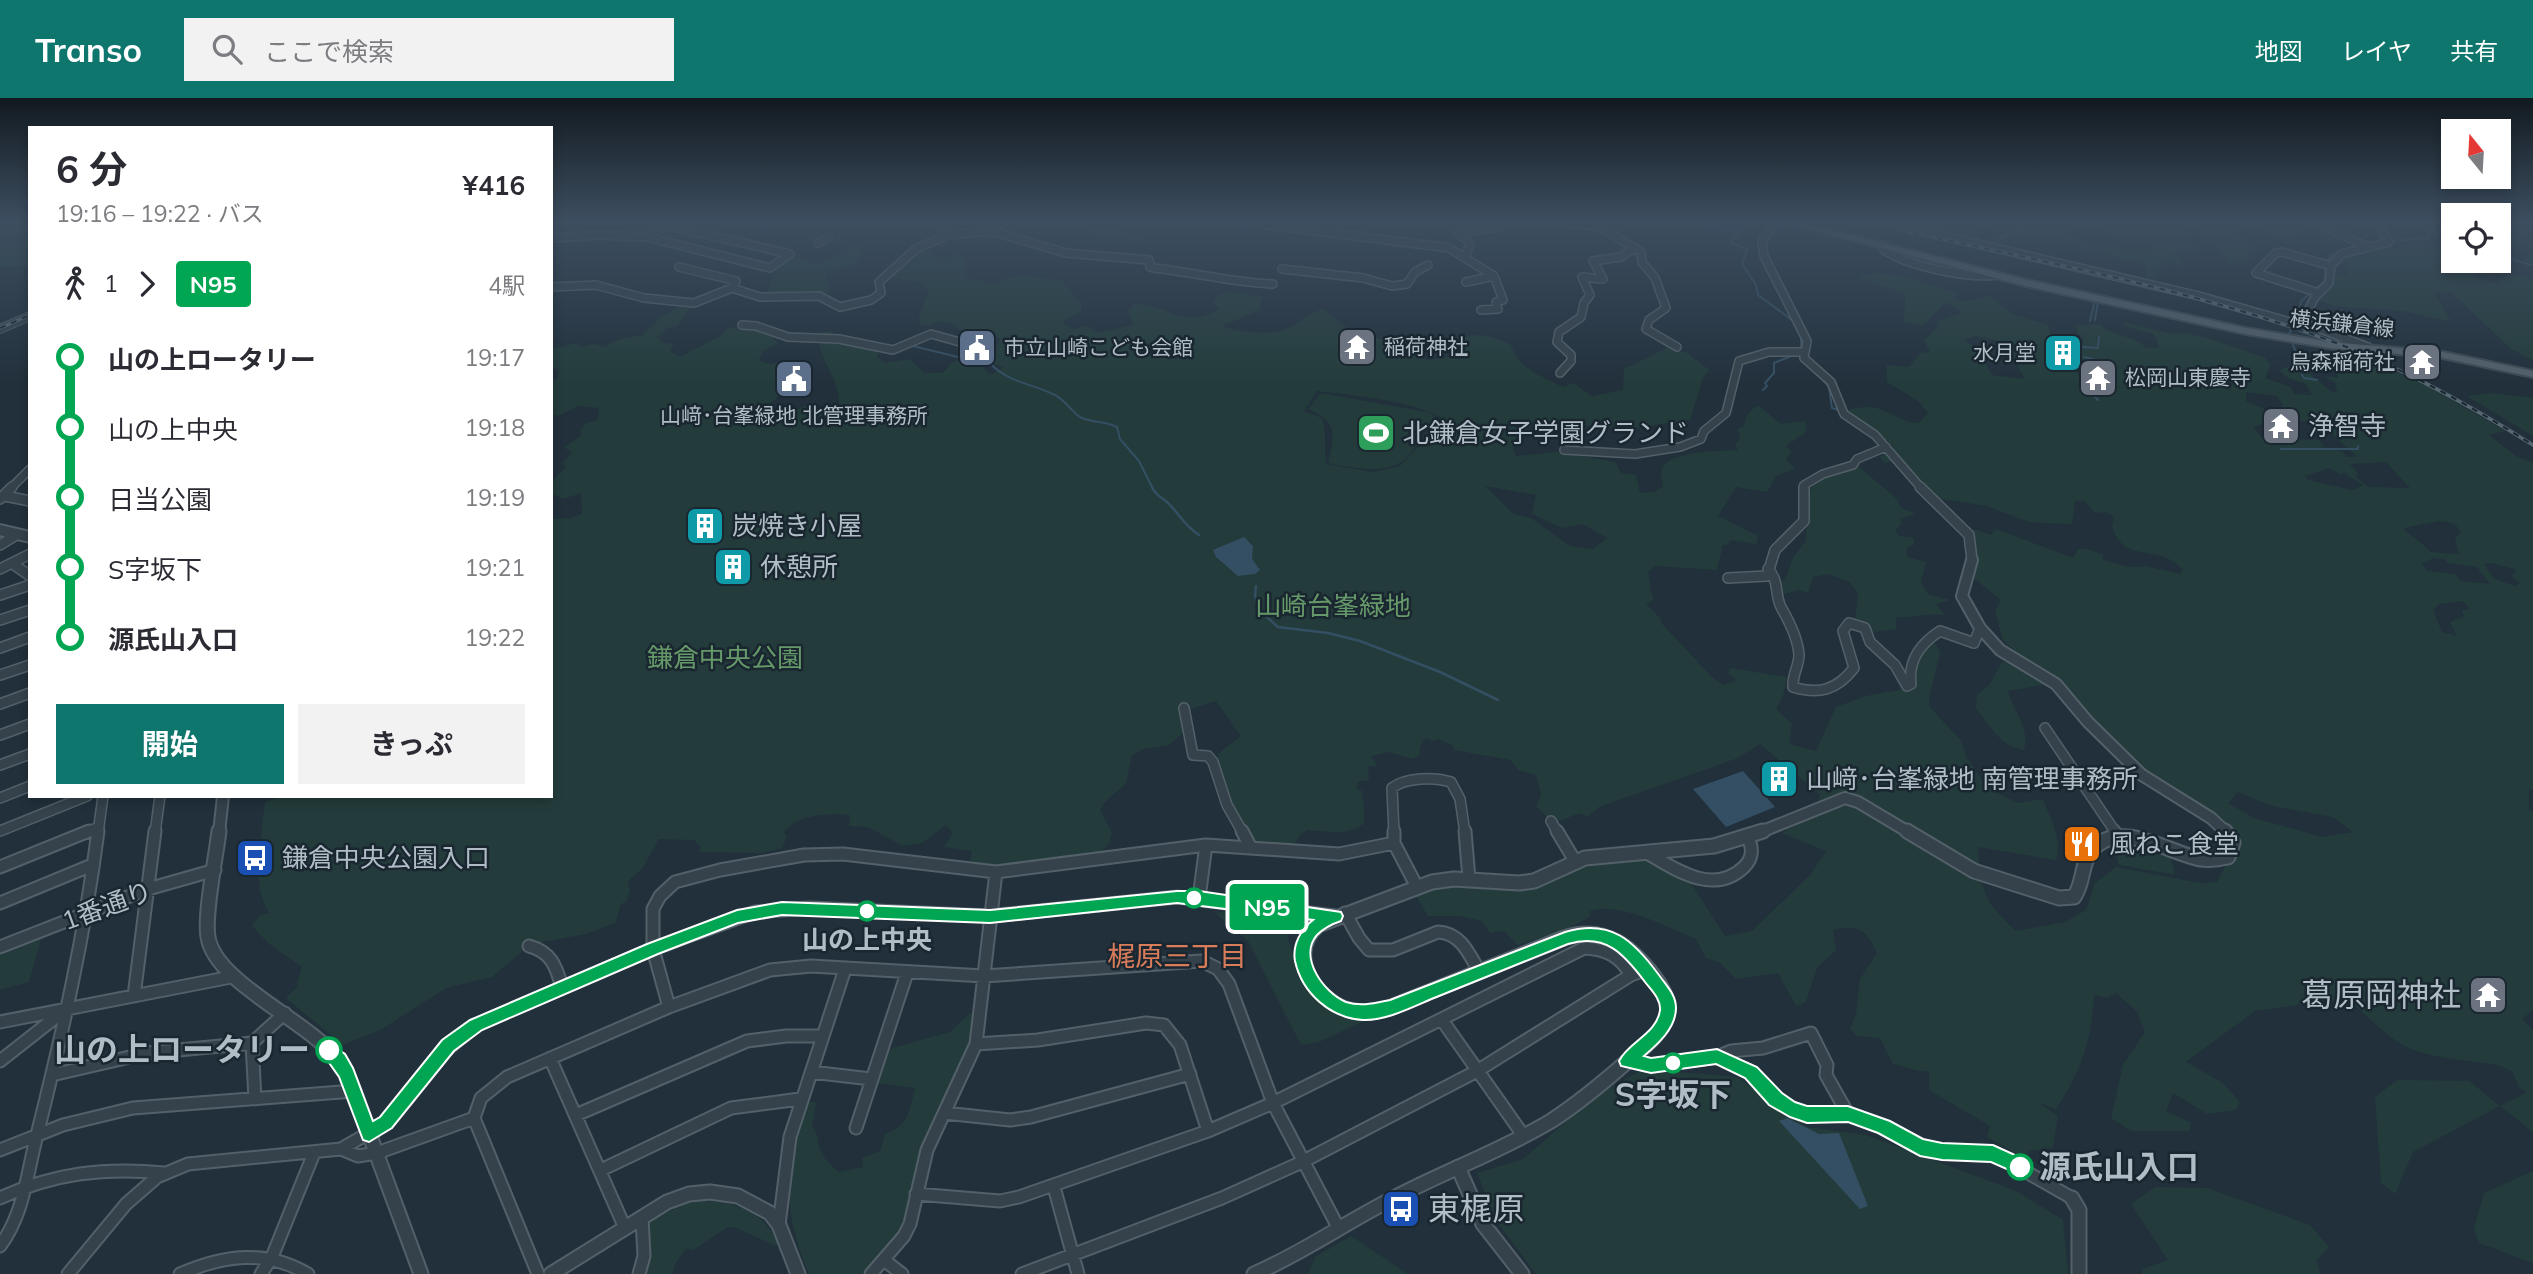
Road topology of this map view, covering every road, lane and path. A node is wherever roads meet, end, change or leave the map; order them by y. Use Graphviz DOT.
graph roads {
  1 [pos="712,275"];
  2 [pos="886,275"];
  3 [pos="1203,275"];
  4 [pos="1335,275"];
  5 [pos="1413,275"];
  6 [pos="1601,275"];
  7 [pos="1652,275"];
  8 [pos="1774,275"];
  9 [pos="1997,275"];
  10 [pos="2109,275"];
  11 [pos="2262,275"];
  12 [pos="2329,275"];
  13 [pos="1494,276"];
  14 [pos="1466,282"];
  15 [pos="1273,284"];
  16 [pos="553,287"];
  17 [pos="732,288"];
  18 [pos="2314,291"];
  19 [pos="1481,310"];
  20 [pos="28,317"];
  21 [pos="2296,322"];
  22 [pos="742,325"];
  23 [pos="0,329"];
  24 [pos="967,344"];
  25 [pos="1676,346"];
  26 [pos="2368,347"];
  27 [pos="1803,352"];
  28 [pos="1560,373"];
  29 [pos="2533,374"];
  30 [pos="1886,447"];
  31 [pos="1564,450"];
  32 [pos="28,471"];
  33 [pos="3,497"];
  34 [pos="28,501"];
  35 [pos="0,530"];
  36 [pos="18,534"];
  37 [pos="28,536"];
  38 [pos="0,545"];
  39 [pos="28,555"];
  40 [pos="1972,560"];
  41 [pos="13,564"];
  42 [pos="0,569"];
  43 [pos="1768,569"];
  44 [pos="28,575"];
  45 [pos="1728,578"];
  46 [pos="28,586"];
  47 [pos="0,595"];
  48 [pos="28,611"];
  49 [pos="0,620"];
  50 [pos="1980,628"];
  51 [pos="28,638"];
  52 [pos="0,648"];
  53 [pos="28,666"];
  54 [pos="0,675"];
  55 [pos="28,694"];
  56 [pos="0,704"];
  57 [pos="1184,708"];
  58 [pos="28,725"];
  59 [pos="2045,728"];
  60 [pos="0,735"];
  61 [pos="28,755"];
  62 [pos="0,765"];
  63 [pos="28,787"];
  64 [pos="0,798"];
  65 [pos="82,798"];
  66 [pos="103,798"];
  67 [pos="160,798"];
  68 [pos="223,798"];
  69 [pos="1551,821"];
  70 [pos="99,827"];
  71 [pos="0,831"];
  72 [pos="1748,837"];
  73 [pos="2119,838"];
  74 [pos="1394,843"];
  75 [pos="1206,845"];
  76 [pos="1250,846"];
  77 [pos="1646,852"];
  78 [pos="1575,861"];
  79 [pos="92,866"];
  80 [pos="0,867"];
  81 [pos="215,870"];
  82 [pos="996,872"];
  83 [pos="1469,880"];
  84 [pos="1417,887"];
  85 [pos="148,889"];
  86 [pos="1199,898"];
  87 [pos="0,903"];
  88 [pos="85,913"];
  89 [pos="1340,915"];
  90 [pos="990,916"];
  91 [pos="528,946"];
  92 [pos="0,947"];
  93 [pos="653,949"];
  94 [pos="845,969"];
  95 [pos="1647,969"];
  96 [pos="1479,971"];
  97 [pos="907,973"];
  98 [pos="1631,975"];
  99 [pos="231,976"];
  100 [pos="984,976"];
  101 [pos="562,987"];
  102 [pos="134,996"];
  103 [pos="669,1007"];
  104 [pos="66,1009"];
  105 [pos="285,1013"];
  106 [pos="1442,1020"];
  107 [pos="0,1022"];
  108 [pos="821,1036"];
  109 [pos="252,1043"];
  110 [pos="976,1044"];
  111 [pos="1717,1056"];
  112 [pos="550,1058"];
  113 [pos="0,1061"];
  114 [pos="1627,1061"];
  115 [pos="1478,1071"];
  116 [pos="811,1072"];
  117 [pos="52,1074"];
  118 [pos="1190,1074"];
  119 [pos="871,1079"];
  120 [pos="354,1091"];
  121 [pos="255,1099"];
  122 [pos="800,1099"];
  123 [pos="1273,1102"];
  124 [pos="944,1113"];
  125 [pos="1848,1114"];
  126 [pos="576,1115"];
  127 [pos="474,1118"];
  128 [pos="856,1128"];
  129 [pos="1208,1131"];
  130 [pos="37,1134"];
  131 [pos="369,1134"];
  132 [pos="1523,1135"];
  133 [pos="341,1149"];
  134 [pos="0,1150"];
  135 [pos="314,1153"];
  136 [pos="377,1153"];
  137 [pos="1302,1162"];
  138 [pos="1458,1167"];
  139 [pos="601,1170"];
  140 [pos="165,1173"];
  141 [pos="24,1185"];
  142 [pos="1054,1187"];
  143 [pos="916,1194"];
  144 [pos="0,1198"];
  145 [pos="2072,1198"];
  146 [pos="642,1218"];
  147 [pos="779,1225"];
  148 [pos="625,1227"];
  149 [pos="1339,1229"];
  150 [pos="0,1246"];
  151 [pos="1073,1255"];
  152 [pos="272,1257"];
  153 [pos="884,1260"];
  154 [pos="68,1274"];
  155 [pos="180,1274"];
  156 [pos="261,1274"];
  157 [pos="308,1274"];
  158 [pos="421,1274"];
  159 [pos="538,1274"];
  160 [pos="551,1274"];
  161 [pos="639,1274"];
  162 [pos="798,1274"];
  163 [pos="871,1274"];
  164 [pos="902,1274"];
  165 [pos="1022,1274"];
  166 [pos="1078,1274"];
  167 [pos="1254,1274"];
  168 [pos="1522,1274"];
  169 [pos="2079,1274"];
  1 -- 17 [label="street"];
  2 -- 17 [label="street"];
  3 -- 15 [label="street"];
  4 -- 5 [label="street"];
  6 -- 28 [label="street"];
  7 -- 25 [label="street"];
  8 -- 27 [label="street"];
  9 -- 26 [label="main road, 横浜鎌倉線"];
  10 -- 21 [label="street"];
  11 -- 18 [label="street"];
  12 -- 18 [label="street"];
  13 -- 14 [label="street"];
  13 -- 19 [label="street"];
  16 -- 17 [label="street"];
  18 -- 21 [label="street"];
  20 -- 23 [label="street"];
  21 -- 26 [label="street"];
  22 -- 24 [label="street"];
  26 -- 29 [label="main road, 横浜鎌倉線"];
  27 -- 30 [label="street"];
  27 -- 31 [label="street"];
  30 -- 40 [label="street"];
  30 -- 43 [label="street"];
  32 -- 33 [label="street"];
  33 -- 34 [label="street"];
  35 -- 36 [label="street"];
  36 -- 37 [label="street"];
  36 -- 38 [label="street"];
  39 -- 41 [label="street"];
  40 -- 50 [label="street"];
  41 -- 42 [label="street"];
  41 -- 44 [label="street"];
  43 -- 45 [label="street"];
  43 -- 50 [label="street"];
  46 -- 47 [label="street"];
  48 -- 49 [label="street"];
  50 -- 73 [label="street"];
  51 -- 52 [label="street"];
  53 -- 54 [label="street"];
  55 -- 56 [label="street"];
  57 -- 76 [label="street"];
  58 -- 60 [label="street"];
  59 -- 73 [label="street"];
  61 -- 62 [label="street"];
  63 -- 64 [label="street"];
  65 -- 71 [label="street"];
  66 -- 70 [label="street"];
  67 -- 85 [label="street"];
  68 -- 81 [label="street"];
  69 -- 78 [label="street"];
  70 -- 79 [label="street"];
  70 -- 80 [label="street"];
  72 -- 73 [label="street"];
  72 -- 77 [label="street"];
  72 -- 77 [label="street"];
  74 -- 76 [label="street"];
  74 -- 83 [label="street"];
  74 -- 84 [label="street"];
  75 -- 76 [label="street"];
  75 -- 82 [label="street"];
  75 -- 86 [label="street"];
  77 -- 78 [label="street"];
  78 -- 83 [label="street"];
  79 -- 87 [label="street"];
  79 -- 88 [label="street"];
  81 -- 85 [label="street, 1番通り"];
  81 -- 99 [label="street"];
  82 -- 90 [label="street"];
  82 -- 93 [label="street"];
  83 -- 84 [label="street"];
  84 -- 89 [label="street"];
  85 -- 88 [label="street, 1番通り"];
  85 -- 102 [label="street"];
  86 -- 89 [label="street"];
  86 -- 90 [label="street"];
  88 -- 92 [label="street, 1番通り"];
  88 -- 104 [label="street"];
  89 -- 96 [label="street"];
  89 -- 96 [label="street"];
  90 -- 93 [label="street"];
  90 -- 100 [label="street"];
  91 -- 101 [label="street"];
  93 -- 101 [label="street"];
  93 -- 103 [label="street"];
  94 -- 97 [label="street"];
  94 -- 103 [label="street"];
  94 -- 108 [label="street"];
  95 -- 96 [label="street"];
  95 -- 98 [label="street"];
  95 -- 114 [label="street"];
  97 -- 100 [label="street"];
  97 -- 119 [label="street"];
  98 -- 106 [label="street"];
  98 -- 115 [label="street"];
  99 -- 102 [label="street"];
  99 -- 105 [label="street"];
  100 -- 110 [label="street"];
  100 -- 123 [label="street"];
  101 -- 131 [label="street"];
  102 -- 104 [label="street"];
  103 -- 112 [label="street"];
  104 -- 107 [label="street"];
  104 -- 113 [label="street"];
  104 -- 117 [label="street"];
  105 -- 109 [label="street"];
  105 -- 120 [label="street"];
  106 -- 115 [label="street"];
  106 -- 123 [label="street"];
  108 -- 116 [label="street"];
  108 -- 126 [label="street"];
  109 -- 117 [label="street"];
  109 -- 121 [label="street"];
  110 -- 118 [label="street"];
  110 -- 124 [label="street"];
  111 -- 114 [label="street"];
  111 -- 125 [label="street"];
  111 -- 125 [label="street"];
  112 -- 126 [label="street"];
  112 -- 127 [label="street"];
  114 -- 132 [label="street"];
  115 -- 132 [label="street"];
  115 -- 137 [label="street"];
  116 -- 119 [label="street"];
  116 -- 122 [label="street"];
  117 -- 130 [label="street"];
  118 -- 124 [label="street"];
  118 -- 129 [label="street"];
  119 -- 128 [label="street"];
  120 -- 121 [label="street"];
  120 -- 131 [label="street"];
  121 -- 130 [label="street"];
  122 -- 139 [label="street"];
  122 -- 147 [label="street"];
  123 -- 129 [label="street"];
  123 -- 137 [label="street"];
  124 -- 143 [label="street"];
  125 -- 145 [label="street"];
  126 -- 139 [label="street"];
  127 -- 136 [label="street"];
  127 -- 159 [label="street"];
  129 -- 142 [label="street"];
  130 -- 134 [label="street"];
  130 -- 141 [label="street"];
  131 -- 133 [label="street"];
  131 -- 136 [label="street"];
  132 -- 138 [label="street"];
  133 -- 135 [label="street"];
  133 -- 136 [label="street"];
  135 -- 140 [label="street"];
  135 -- 152 [label="street"];
  136 -- 158 [label="street"];
  137 -- 149 [label="street"];
  137 -- 151 [label="street"];
  138 -- 149 [label="street"];
  138 -- 168 [label="street"];
  139 -- 148 [label="street"];
  140 -- 141 [label="street"];
  140 -- 154 [label="street"];
  141 -- 144 [label="street"];
  141 -- 150 [label="street"];
  142 -- 143 [label="street"];
  142 -- 151 [label="street"];
  143 -- 153 [label="street"];
  145 -- 169 [label="street"];
  146 -- 147 [label="street"];
  146 -- 148 [label="street"];
  146 -- 161 [label="street"];
  147 -- 162 [label="street"];
  148 -- 160 [label="street"];
  149 -- 167 [label="street"];
  151 -- 165 [label="street"];
  151 -- 166 [label="street"];
  152 -- 155 [label="street"];
  152 -- 156 [label="street"];
  152 -- 157 [label="street"];
  153 -- 163 [label="street"];
  153 -- 164 [label="street"];
}
